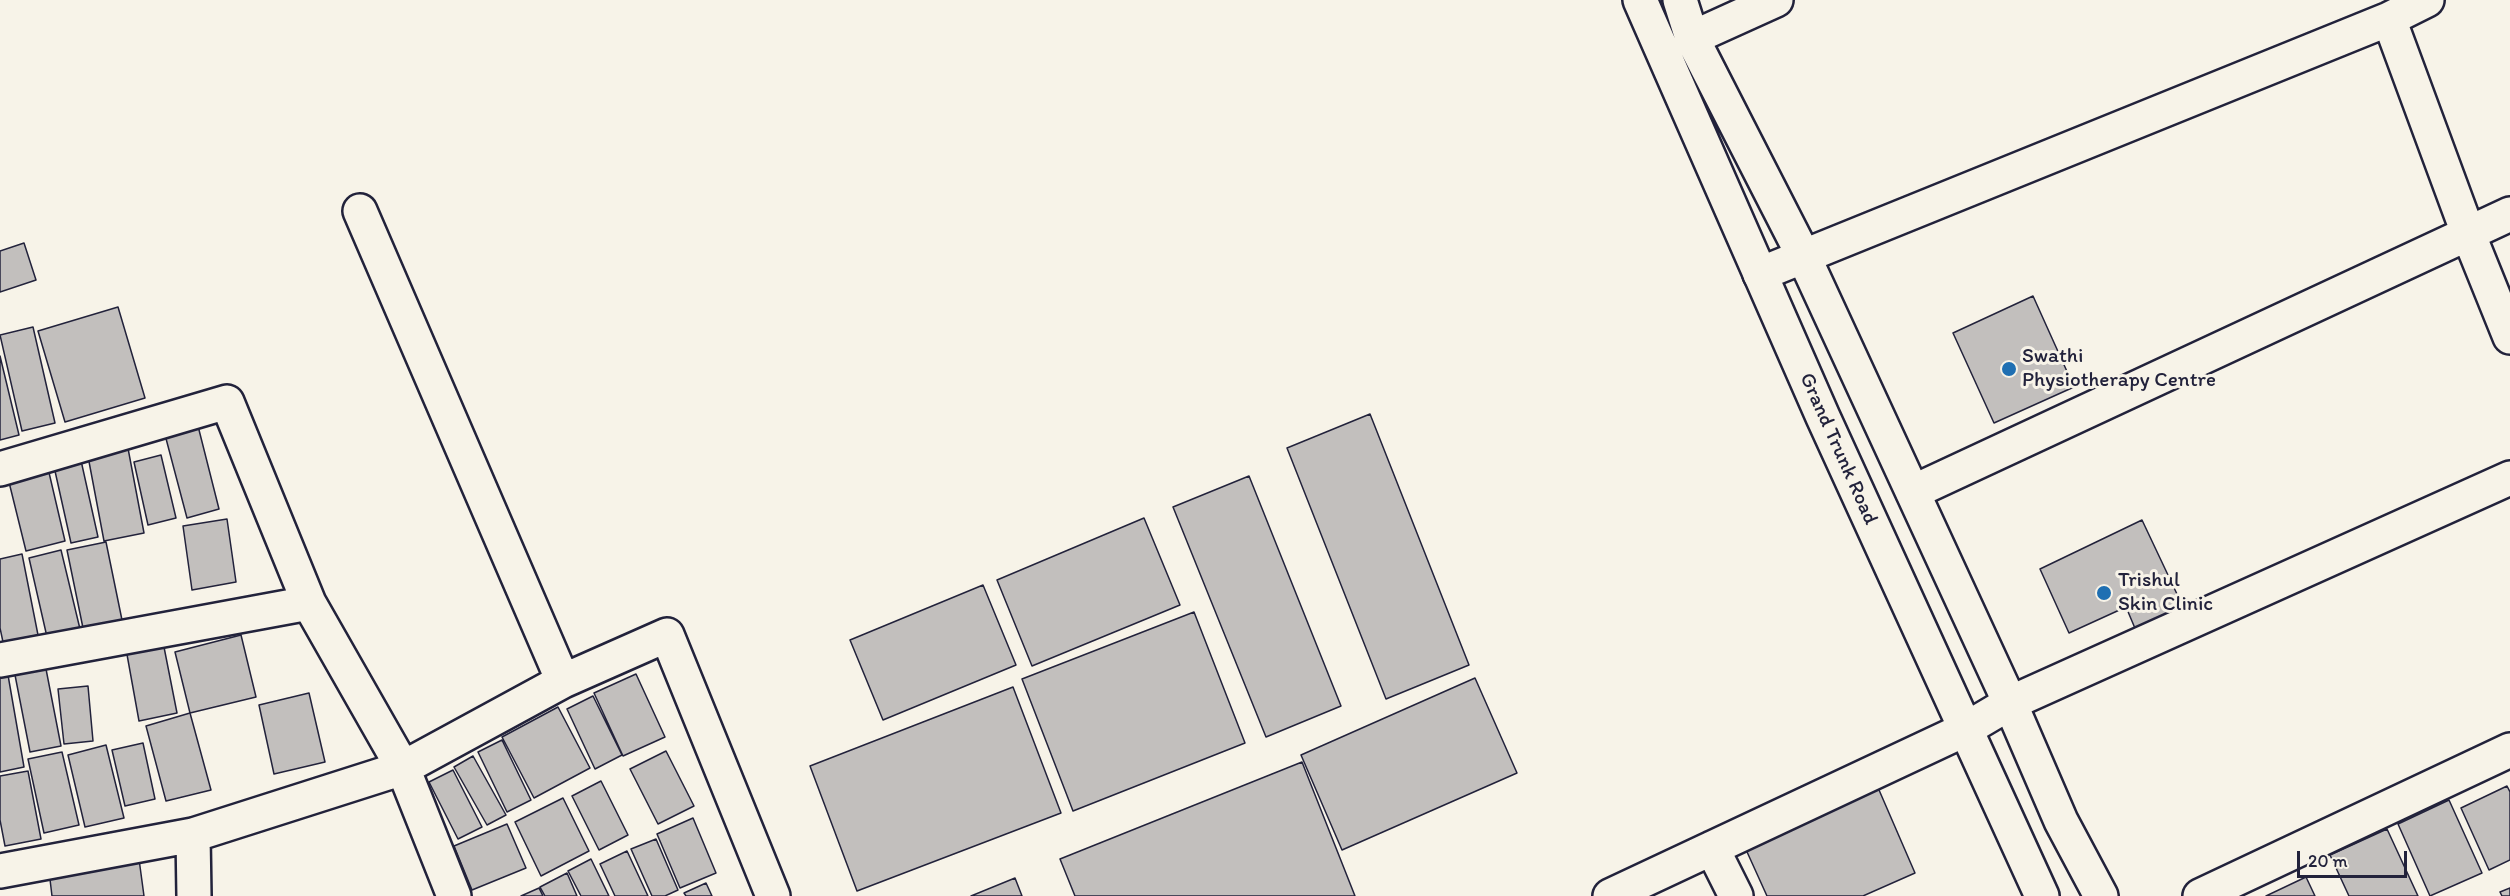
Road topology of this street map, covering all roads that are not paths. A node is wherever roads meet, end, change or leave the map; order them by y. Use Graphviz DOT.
graph roads {
  1 [pos="1641,0"];
  2 [pos="1680,0"];
  3 [pos="1776,0"];
  4 [pos="2421,1"];
  5 [pos="2389,19"];
  6 [pos="1692,38"];
  7 [pos="360,212"];
  8 [pos="2510,214"];
  9 [pos="2468,233"];
  10 [pos="1803,255"];
  11 [pos="1760,274"];
  12 [pos="2510,337"];
  13 [pos="0,469"];
  14 [pos="2510,478"];
  15 [pos="1913,492"];
  16 [pos="309,603"];
  17 [pos="0,660"];
  18 [pos="563,681"];
  19 [pos="2010,703"];
  20 [pos="1966,729"];
  21 [pos="2510,750"];
  22 [pos="403,768"];
  23 [pos="193,835"];
  24 [pos="1712,848"];
  25 [pos="0,871"];
  26 [pos="194,896"];
  27 [pos="454,896"];
  28 [pos="773,896"];
  29 [pos="1610,896"];
  30 [pos="1736,896"];
  31 [pos="2042,896"];
  32 [pos="2101,896"];
  33 [pos="2200,896"];
  1 -- 11 [label="street, Grand Trunk Road"];
  2 -- 6 [label="street"];
  3 -- 6 [label="street"];
  4 -- 5 [label="street"];
  5 -- 9 [label="street"];
  5 -- 10 [label="street"];
  6 -- 10 [label="street"];
  7 -- 18 [label="street"];
  8 -- 9 [label="street"];
  9 -- 12 [label="street"];
  9 -- 15 [label="street"];
  10 -- 11 [label="street"];
  10 -- 15 [label="street"];
  11 -- 20 [label="street, Grand Trunk Road"];
  13 -- 16 [label="street"];
  14 -- 19 [label="street"];
  15 -- 19 [label="street"];
  16 -- 17 [label="street"];
  16 -- 22 [label="street"];
  18 -- 22 [label="street"];
  18 -- 28 [label="street"];
  19 -- 20 [label="street"];
  19 -- 32 [label="street"];
  20 -- 24 [label="street"];
  20 -- 31 [label="street, Grand Trunk Road"];
  21 -- 33 [label="street"];
  22 -- 23 [label="street"];
  22 -- 27 [label="street"];
  23 -- 25 [label="street"];
  23 -- 26 [label="street"];
  24 -- 29 [label="street"];
  24 -- 30 [label="street"];
}
